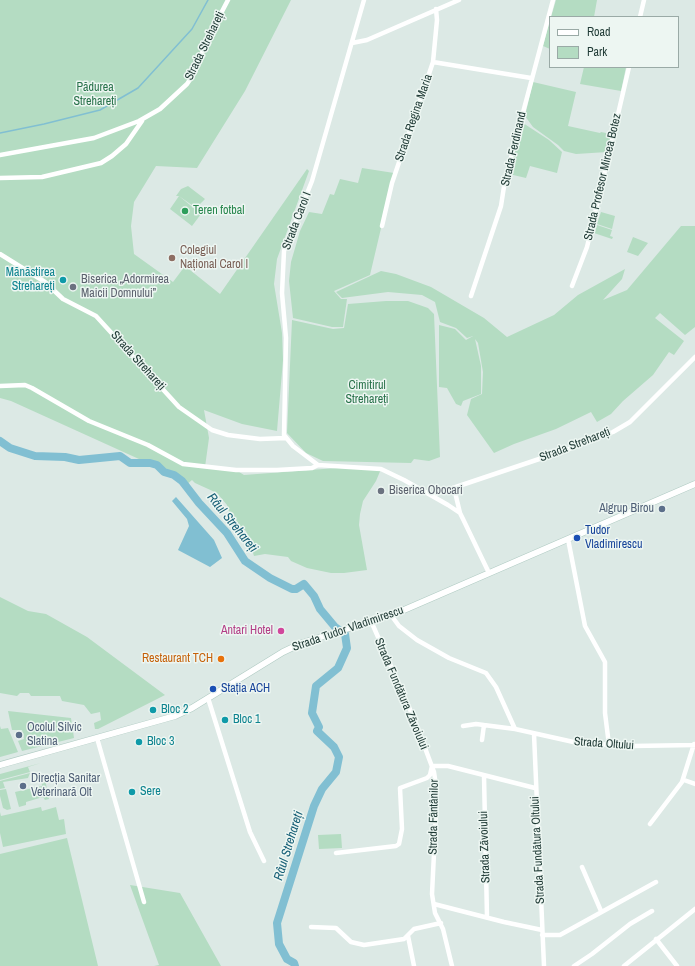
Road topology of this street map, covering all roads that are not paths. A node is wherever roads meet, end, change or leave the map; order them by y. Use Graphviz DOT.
graph roads {
  1 [pos="228,0"];
  2 [pos="364,0"];
  3 [pos="459,0"];
  4 [pos="553,0"];
  5 [pos="644,0"];
  6 [pos="436,9"];
  7 [pos="640,16"];
  8 [pos="352,43"];
  9 [pos="433,62"];
  10 [pos="629,68"];
  11 [pos="531,78"];
  12 [pos="143,119"];
  13 [pos="0,155"];
  14 [pos="0,178"];
  15 [pos="382,226"];
  16 [pos="0,254"];
  17 [pos="572,286"];
  18 [pos="471,296"];
  19 [pos="695,357"];
  20 [pos="0,386"];
  21 [pos="286,438"];
  22 [pos="318,465"];
  23 [pos="695,484"];
  24 [pos="454,488"];
  25 [pos="432,495"];
  26 [pos="460,513"];
  27 [pos="568,539"];
  28 [pos="489,573"];
  29 [pos="391,615"];
  30 [pos="371,622"];
  31 [pos="208,698"];
  32 [pos="484,725"];
  33 [pos="463,726"];
  34 [pos="515,729"];
  35 [pos="534,734"];
  36 [pos="97,738"];
  37 [pos="482,740"];
  38 [pos="695,744"];
  39 [pos="609,745"];
  40 [pos="0,765"];
  41 [pos="432,766"];
  42 [pos="484,776"];
  43 [pos="684,780"];
  44 [pos="695,784"];
  45 [pos="535,788"];
  46 [pos="650,824"];
  47 [pos="336,853"];
  48 [pos="264,861"];
  49 [pos="582,867"];
  50 [pos="656,882"];
  51 [pos="144,902"];
  52 [pos="434,904"];
  53 [pos="695,909"];
  54 [pos="601,911"];
  55 [pos="652,911"];
  56 [pos="487,917"];
  57 [pos="441,923"];
  58 [pos="310,927"];
  59 [pos="542,930"];
  60 [pos="542,935"];
  61 [pos="408,936"];
  62 [pos="656,939"];
  63 [pos="414,966"];
  64 [pos="452,966"];
  65 [pos="544,966"];
  66 [pos="574,966"];
  67 [pos="624,966"];
  68 [pos="677,966"];
  1 -- 12 [label="street, Strada Strehareți"];
  2 -- 8 [label="street, Strada Carol I"];
  3 -- 6 [label="street"];
  4 -- 11 [label="street, Strada Ferdinand"];
  5 -- 7 [label="street"];
  6 -- 8 [label="street"];
  6 -- 9 [label="street, Strada Regina Maria"];
  8 -- 21 [label="street, Strada Carol I"];
  9 -- 11 [label="street"];
  9 -- 15 [label="street, Strada Regina Maria"];
  10 -- 17 [label="street, Strada Profesor Mircea Botez"];
  11 -- 18 [label="street, Strada Ferdinand"];
  12 -- 13 [label="street, Strada Strehareți"];
  12 -- 14 [label="street, Strada Strehareți"];
  16 -- 21 [label="street, Strada Strehareți"];
  19 -- 24 [label="street, Strada Strehareți"];
  20 -- 22 [label="street"];
  21 -- 22 [label="street"];
  22 -- 25 [label="street"];
  23 -- 27 [label="main road, Strada Tudor Vladimirescu"];
  24 -- 25 [label="street, Strada Strehareți"];
  24 -- 26 [label="street"];
  25 -- 26 [label="street"];
  26 -- 28 [label="street"];
  27 -- 28 [label="main road, Strada Tudor Vladimirescu"];
  27 -- 39 [label="street"];
  28 -- 29 [label="main road, Strada Tudor Vladimirescu"];
  29 -- 30 [label="main road, Strada Tudor Vladimirescu"];
  29 -- 34 [label="street"];
  30 -- 31 [label="main road, Strada Tudor Vladimirescu"];
  30 -- 41 [label="street, Strada Fundătura Zăvoiului"];
  31 -- 36 [label="main road, Strada Tudor Vladimirescu"];
  31 -- 48 [label="street"];
  32 -- 33 [label="street, Strada Oltului"];
  32 -- 34 [label="street, Strada Oltului"];
  32 -- 37 [label="street"];
  34 -- 35 [label="street, Strada Oltului"];
  35 -- 39 [label="street, Strada Oltului"];
  35 -- 45 [label="street, Strada Fundătura Oltului"];
  36 -- 40 [label="main road, Strada Tudor Vladimirescu"];
  36 -- 51 [label="street"];
  38 -- 39 [label="street, Strada Oltului"];
  38 -- 43 [label="street"];
  41 -- 42 [label="street, Strada Fântânilor"];
  41 -- 47 [label="street"];
  41 -- 52 [label="street, Strada Fântânilor"];
  42 -- 45 [label="street, Strada Fântânilor"];
  42 -- 56 [label="street, Strada Zăvoiului"];
  43 -- 44 [label="street"];
  43 -- 46 [label="street"];
  45 -- 59 [label="street, Strada Fundătura Oltului"];
  49 -- 54 [label="street"];
  50 -- 54 [label="street"];
  52 -- 56 [label="street"];
  52 -- 57 [label="street, Strada Fântânilor"];
  53 -- 62 [label="street"];
  54 -- 60 [label="street"];
  55 -- 66 [label="street"];
  56 -- 59 [label="street"];
  57 -- 61 [label="street"];
  57 -- 64 [label="street, Strada Fântânilor"];
  58 -- 61 [label="street"];
  59 -- 60 [label="street, Strada Fundătura Oltului"];
  60 -- 65 [label="street, Strada Fundătura Oltului"];
  61 -- 63 [label="street"];
  62 -- 67 [label="street"];
  62 -- 68 [label="street"];
}
